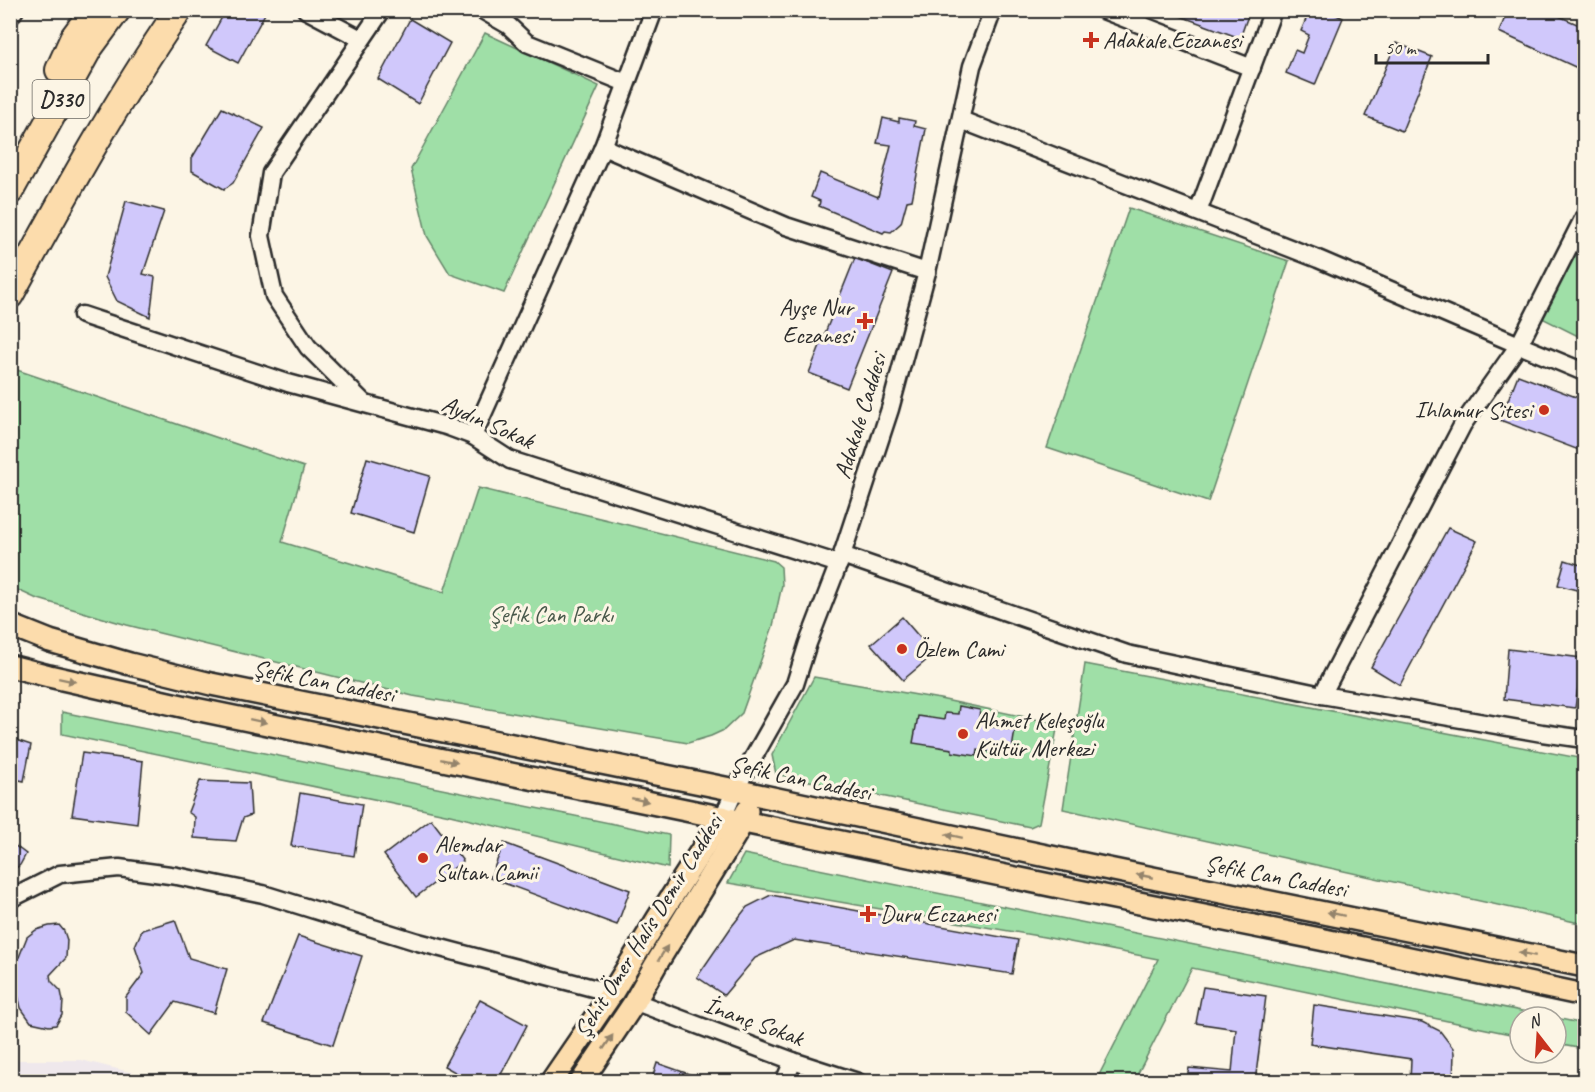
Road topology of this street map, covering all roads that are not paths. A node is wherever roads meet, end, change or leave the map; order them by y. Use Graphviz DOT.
graph roads {
  1 [pos="15,10"];
  2 [pos="94,10"];
  3 [pos="117,10"];
  4 [pos="163,10"];
  5 [pos="179,10"];
  6 [pos="306,10"];
  7 [pos="382,10"];
  8 [pos="482,10"];
  9 [pos="654,10"];
  10 [pos="993,10"];
  11 [pos="1103,10"];
  12 [pos="1273,10"];
  13 [pos="10,17"];
  14 [pos="361,39"];
  15 [pos="1252,68"];
  16 [pos="626,83"];
  17 [pos="961,120"];
  18 [pos="603,147"];
  19 [pos="10,172"];
  20 [pos="10,191"];
  21 [pos="1198,212"];
  22 [pos="1584,217"];
  23 [pos="10,271"];
  24 [pos="927,272"];
  25 [pos="10,295"];
  26 [pos="82,315"];
  27 [pos="1519,345"];
  28 [pos="1584,372"];
  29 [pos="365,403"];
  30 [pos="473,436"];
  31 [pos="841,560"];
  32 [pos="10,624"];
  33 [pos="10,666"];
  34 [pos="1322,695"];
  35 [pos="1584,739"];
  36 [pos="745,792"];
  37 [pos="733,820"];
  38 [pos="10,898"];
  39 [pos="1584,966"];
  40 [pos="612,993"];
  41 [pos="1584,995"];
  42 [pos="634,1003"];
  43 [pos="793,1061"];
  44 [pos="551,1082"];
  45 [pos="581,1082"];
  46 [pos="784,1082"];
  47 [pos="858,1082"];
  1 -- 13 [label="street"];
  2 -- 19 [label="highway"];
  3 -- 20 [label="highway, D330"];
  4 -- 23 [label="highway"];
  5 -- 25 [label="highway"];
  6 -- 14 [label="street"];
  7 -- 14 [label="street"];
  8 -- 16 [label="street"];
  9 -- 16 [label="street"];
  10 -- 17 [label="street, Adakale Caddesi"];
  11 -- 15 [label="street"];
  12 -- 15 [label="street"];
  14 -- 29 [label="street"];
  15 -- 21 [label="street"];
  16 -- 18 [label="street"];
  17 -- 21 [label="street"];
  17 -- 24 [label="street, Adakale Caddesi"];
  18 -- 24 [label="street"];
  18 -- 30 [label="street"];
  21 -- 27 [label="street"];
  22 -- 27 [label="street"];
  24 -- 31 [label="street, Adakale Caddesi"];
  26 -- 29 [label="street, Aydın Sokak"];
  27 -- 28 [label="street"];
  27 -- 34 [label="street"];
  29 -- 30 [label="street, Aydın Sokak"];
  30 -- 31 [label="street, Aydın Sokak"];
  31 -- 34 [label="street, Aydın Sokak"];
  31 -- 36 [label="street, Adakale Caddesi"];
  32 -- 36 [label="main road, Şefik Can Caddesi"];
  33 -- 37 [label="main road, one-way"];
  34 -- 35 [label="street, Aydın Sokak"];
  36 -- 37 [label="main road, Şehit Ömer Halis Demir Caddesi"];
  39 -- 36 [label="main road, Şefik Can Caddesi, one-way"];
  37 -- 40 [label="main road, Şehit Ömer Halis Demir Caddesi"];
  37 -- 41 [label="main road"];
  42 -- 37 [label="main road, Şehit Ömer Halis Demir Caddesi, one-way"];
  38 -- 40 [label="street"];
  40 -- 44 [label="main road, Şehit Ömer Halis Demir Caddesi"];
  42 -- 43 [label="street, İnanç Sokak"];
  45 -- 42 [label="main road, Şehit Ömer Halis Demir Caddesi, one-way"];
  43 -- 46 [label="street"];
  43 -- 47 [label="street, İnanç Sokak"];
}
